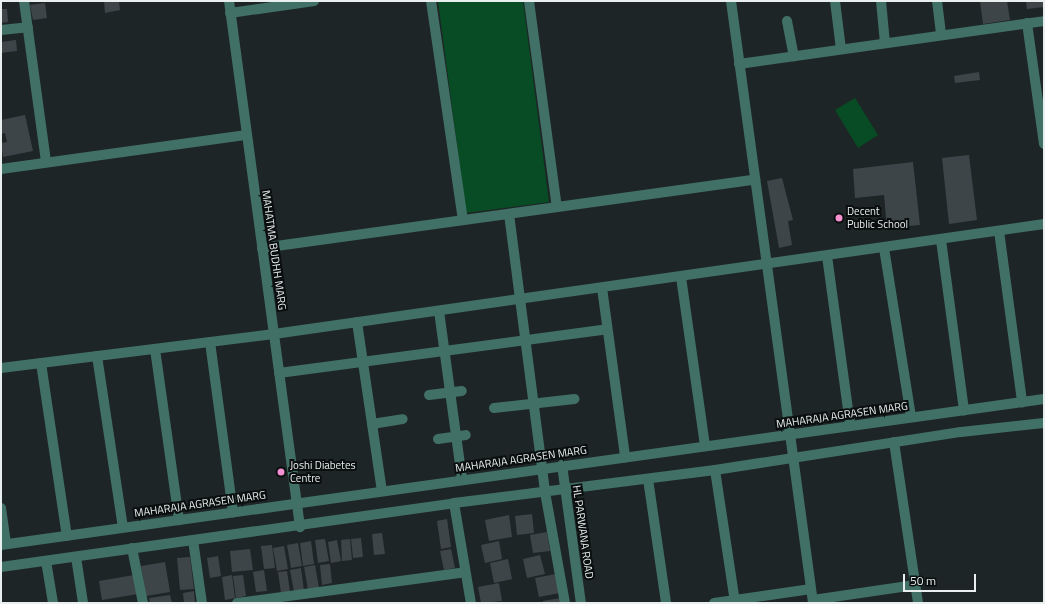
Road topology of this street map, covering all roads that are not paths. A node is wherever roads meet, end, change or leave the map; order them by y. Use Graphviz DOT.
graph roads {
  1 [pos="24,1"];
  2 [pos="228,1"];
  3 [pos="314,1"];
  4 [pos="431,1"];
  5 [pos="529,1"];
  6 [pos="731,1"];
  7 [pos="834,1"];
  8 [pos="880,1"];
  9 [pos="937,1"];
  10 [pos="230,13"];
  11 [pos="787,21"];
  12 [pos="1044,21"];
  13 [pos="1026,23"];
  14 [pos="28,27"];
  15 [pos="1,30"];
  16 [pos="942,35"];
  17 [pos="885,43"];
  18 [pos="841,49"];
  19 [pos="794,56"];
  20 [pos="739,64"];
  21 [pos="247,135"];
  22 [pos="1044,144"];
  23 [pos="46,162"];
  24 [pos="1,169"];
  25 [pos="755,180"];
  26 [pos="557,207"];
  27 [pos="509,214"];
  28 [pos="463,220"];
  29 [pos="1044,224"];
  30 [pos="999,231"];
  31 [pos="941,240"];
  32 [pos="262,248"];
  33 [pos="884,248"];
  34 [pos="827,256"];
  35 [pos="767,265"];
  36 [pos="681,277"];
  37 [pos="602,288"];
  38 [pos="520,300"];
  39 [pos="439,311"];
  40 [pos="357,322"];
  41 [pos="607,329"];
  42 [pos="274,334"];
  43 [pos="525,340"];
  44 [pos="210,342"];
  45 [pos="155,349"];
  46 [pos="442,352"];
  47 [pos="97,356"];
  48 [pos="41,363"];
  49 [pos="363,363"];
  50 [pos="1,368"];
  51 [pos="279,373"];
  52 [pos="462,391"];
  53 [pos="449,393"];
  54 [pos="429,395"];
  55 [pos="574,399"];
  56 [pos="1044,399"];
  57 [pos="1022,402"];
  58 [pos="534,404"];
  59 [pos="494,408"];
  60 [pos="964,410"];
  61 [pos="911,417"];
  62 [pos="403,419"];
  63 [pos="1044,423"];
  64 [pos="372,424"];
  65 [pos="850,425"];
  66 [pos="790,434"];
  67 [pos="466,435"];
  68 [pos="455,436"];
  69 [pos="438,438"];
  70 [pos="894,442"];
  71 [pos="705,446"];
  72 [pos="625,457"];
  73 [pos="793,458"];
  74 [pos="562,465"];
  75 [pos="542,468"];
  76 [pos="715,470"];
  77 [pos="462,479"];
  78 [pos="648,479"];
  79 [pos="565,489"];
  80 [pos="382,491"];
  81 [pos="545,492"];
  82 [pos="454,502"];
  83 [pos="297,503"];
  84 [pos="1,508"];
  85 [pos="233,512"];
  86 [pos="179,520"];
  87 [pos="300,527"];
  88 [pos="123,528"];
  89 [pos="67,536"];
  90 [pos="193,540"];
  91 [pos="3,545"];
  92 [pos="132,548"];
  93 [pos="76,556"];
  94 [pos="46,561"];
  95 [pos="1,567"];
  96 [pos="466,572"];
  97 [pos="915,585"];
  98 [pos="811,589"];
  99 [pos="735,602"];
  100 [pos="813,602"];
  101 [pos="53,603"];
  102 [pos="83,603"];
  103 [pos="143,603"];
  104 [pos="202,603"];
  105 [pos="237,603"];
  106 [pos="471,603"];
  107 [pos="565,603"];
  108 [pos="581,603"];
  109 [pos="666,603"];
  110 [pos="714,603"];
  111 [pos="918,603"];
  1 -- 14 [label="street"];
  2 -- 10 [label="street, MAHATMA BUDHH MARG"];
  3 -- 10 [label="street"];
  4 -- 28 [label="street"];
  5 -- 26 [label="street"];
  6 -- 20 [label="street"];
  7 -- 18 [label="street"];
  8 -- 17 [label="street"];
  9 -- 16 [label="street"];
  10 -- 21 [label="street, MAHATMA BUDHH MARG"];
  11 -- 19 [label="street"];
  12 -- 13 [label="street"];
  13 -- 16 [label="street"];
  13 -- 22 [label="street"];
  14 -- 15 [label="street"];
  14 -- 23 [label="street"];
  16 -- 17 [label="street"];
  17 -- 18 [label="street"];
  18 -- 19 [label="street"];
  19 -- 20 [label="street"];
  20 -- 25 [label="street"];
  21 -- 23 [label="street"];
  21 -- 32 [label="street, MAHATMA BUDHH MARG"];
  23 -- 24 [label="street"];
  25 -- 26 [label="street"];
  25 -- 35 [label="street"];
  26 -- 27 [label="street"];
  27 -- 28 [label="street"];
  27 -- 38 [label="street"];
  28 -- 32 [label="street"];
  29 -- 30 [label="street"];
  30 -- 31 [label="street"];
  30 -- 57 [label="street"];
  31 -- 33 [label="street"];
  31 -- 60 [label="street"];
  32 -- 42 [label="street, MAHATMA BUDHH MARG"];
  33 -- 34 [label="street"];
  33 -- 61 [label="street"];
  34 -- 35 [label="street"];
  34 -- 65 [label="street"];
  35 -- 36 [label="street"];
  35 -- 66 [label="street"];
  36 -- 37 [label="street"];
  36 -- 71 [label="street"];
  37 -- 38 [label="street"];
  37 -- 41 [label="street"];
  38 -- 39 [label="street"];
  38 -- 43 [label="street"];
  39 -- 40 [label="street"];
  39 -- 46 [label="street"];
  40 -- 42 [label="street"];
  40 -- 49 [label="street"];
  41 -- 43 [label="street"];
  41 -- 72 [label="street"];
  42 -- 44 [label="street"];
  42 -- 51 [label="street, MAHATMA BUDHH MARG"];
  43 -- 46 [label="street"];
  43 -- 58 [label="street"];
  44 -- 45 [label="street"];
  44 -- 85 [label="street"];
  45 -- 47 [label="street"];
  45 -- 86 [label="street"];
  46 -- 49 [label="street"];
  46 -- 53 [label="street"];
  47 -- 48 [label="street"];
  47 -- 88 [label="street"];
  48 -- 50 [label="street"];
  48 -- 89 [label="street"];
  49 -- 51 [label="street"];
  49 -- 64 [label="street"];
  51 -- 83 [label="street, MAHATMA BUDHH MARG"];
  52 -- 53 [label="street"];
  53 -- 54 [label="street"];
  53 -- 68 [label="street"];
  55 -- 58 [label="street"];
  56 -- 57 [label="street, MAHARAJA AGRASEN MARG"];
  57 -- 60 [label="street, MAHARAJA AGRASEN MARG"];
  58 -- 59 [label="street"];
  58 -- 75 [label="street"];
  60 -- 61 [label="street, MAHARAJA AGRASEN MARG"];
  61 -- 65 [label="street, MAHARAJA AGRASEN MARG"];
  62 -- 64 [label="street"];
  63 -- 70 [label="street"];
  64 -- 80 [label="street"];
  65 -- 66 [label="street, MAHARAJA AGRASEN MARG"];
  66 -- 71 [label="street, MAHARAJA AGRASEN MARG"];
  66 -- 73 [label="street"];
  67 -- 68 [label="street"];
  68 -- 69 [label="street"];
  68 -- 77 [label="street"];
  70 -- 73 [label="street"];
  70 -- 97 [label="street"];
  71 -- 72 [label="street, MAHARAJA AGRASEN MARG"];
  72 -- 74 [label="street, MAHARAJA AGRASEN MARG"];
  73 -- 76 [label="street"];
  73 -- 98 [label="street"];
  74 -- 75 [label="street, MAHARAJA AGRASEN MARG"];
  74 -- 79 [label="street, HL PARWANA ROAD"];
  75 -- 77 [label="street, MAHARAJA AGRASEN MARG"];
  75 -- 81 [label="street"];
  76 -- 78 [label="street"];
  76 -- 99 [label="street"];
  77 -- 80 [label="street, MAHARAJA AGRASEN MARG"];
  78 -- 79 [label="street"];
  78 -- 109 [label="street"];
  79 -- 81 [label="street"];
  79 -- 108 [label="street, HL PARWANA ROAD"];
  80 -- 83 [label="street, MAHARAJA AGRASEN MARG"];
  81 -- 82 [label="street"];
  81 -- 107 [label="street"];
  82 -- 87 [label="street"];
  82 -- 96 [label="street"];
  83 -- 85 [label="street, MAHARAJA AGRASEN MARG"];
  83 -- 87 [label="street, MAHATMA BUDHH MARG"];
  84 -- 91 [label="street"];
  85 -- 86 [label="street, MAHARAJA AGRASEN MARG"];
  86 -- 88 [label="street, MAHARAJA AGRASEN MARG"];
  87 -- 90 [label="street"];
  88 -- 89 [label="street, MAHARAJA AGRASEN MARG"];
  89 -- 91 [label="street, MAHARAJA AGRASEN MARG"];
  90 -- 92 [label="street"];
  90 -- 104 [label="street"];
  92 -- 93 [label="street"];
  92 -- 103 [label="street"];
  93 -- 94 [label="street"];
  93 -- 102 [label="street"];
  94 -- 95 [label="street"];
  94 -- 101 [label="street"];
  96 -- 105 [label="street"];
  96 -- 106 [label="street"];
  97 -- 100 [label="street"];
  97 -- 111 [label="street"];
  98 -- 99 [label="street"];
  98 -- 100 [label="street"];
  99 -- 110 [label="street"];
}
